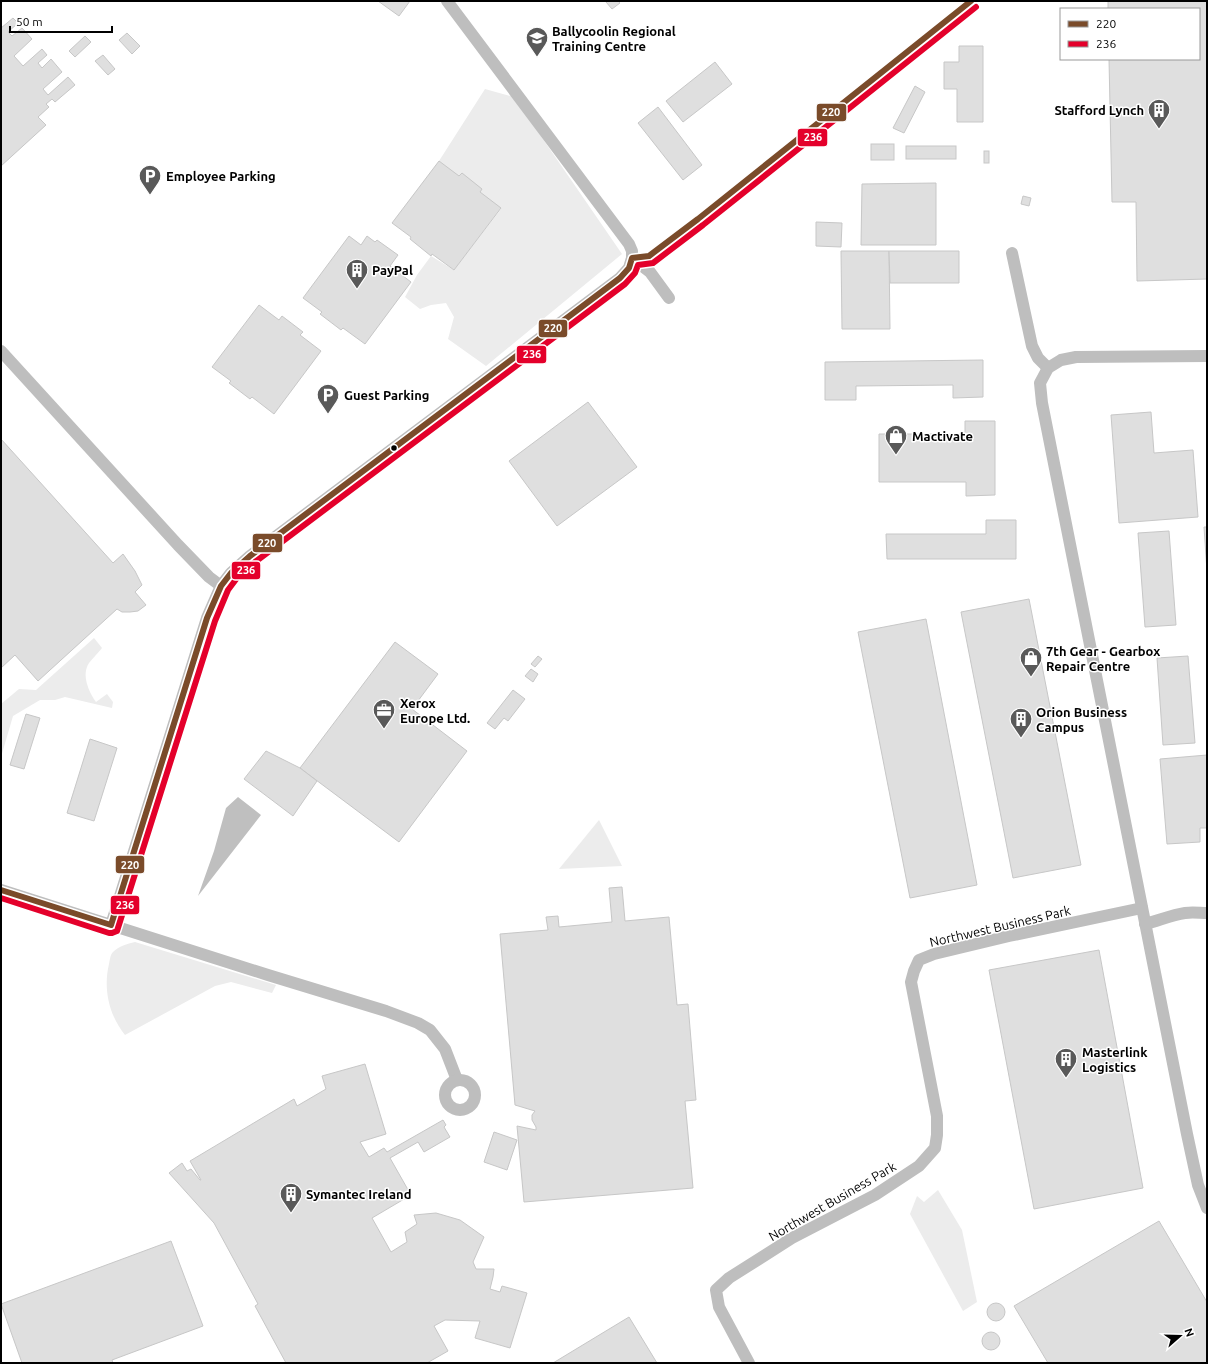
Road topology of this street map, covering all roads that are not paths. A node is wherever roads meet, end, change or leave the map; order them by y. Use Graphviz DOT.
graph roads {
  1 [pos="447,1"];
  2 [pos="1012,252"];
  3 [pos="632,258"];
  4 [pos="669,298"];
  5 [pos="1,351"];
  6 [pos="1207,356"];
  7 [pos="1048,368"];
  8 [pos="221,586"];
  9 [pos="1,890"];
  10 [pos="1142,908"];
  11 [pos="1207,913"];
  12 [pos="1145,924"];
  13 [pos="111,925"];
  14 [pos="457,1080"];
  15 [pos="1207,1208"];
  16 [pos="749,1363"];
  1 -- 3 [label="street"];
  2 -- 7 [label="street"];
  3 -- 4 [label="street"];
  3 -- 8 [label="street"];
  5 -- 8 [label="street"];
  6 -- 7 [label="street"];
  7 -- 10 [label="street"];
  8 -- 13 [label="street"];
  9 -- 13 [label="street"];
  10 -- 12 [label="street"];
  10 -- 16 [label="street, Northwest Business Park"];
  11 -- 12 [label="street"];
  12 -- 15 [label="street"];
  13 -- 14 [label="street"];
}
